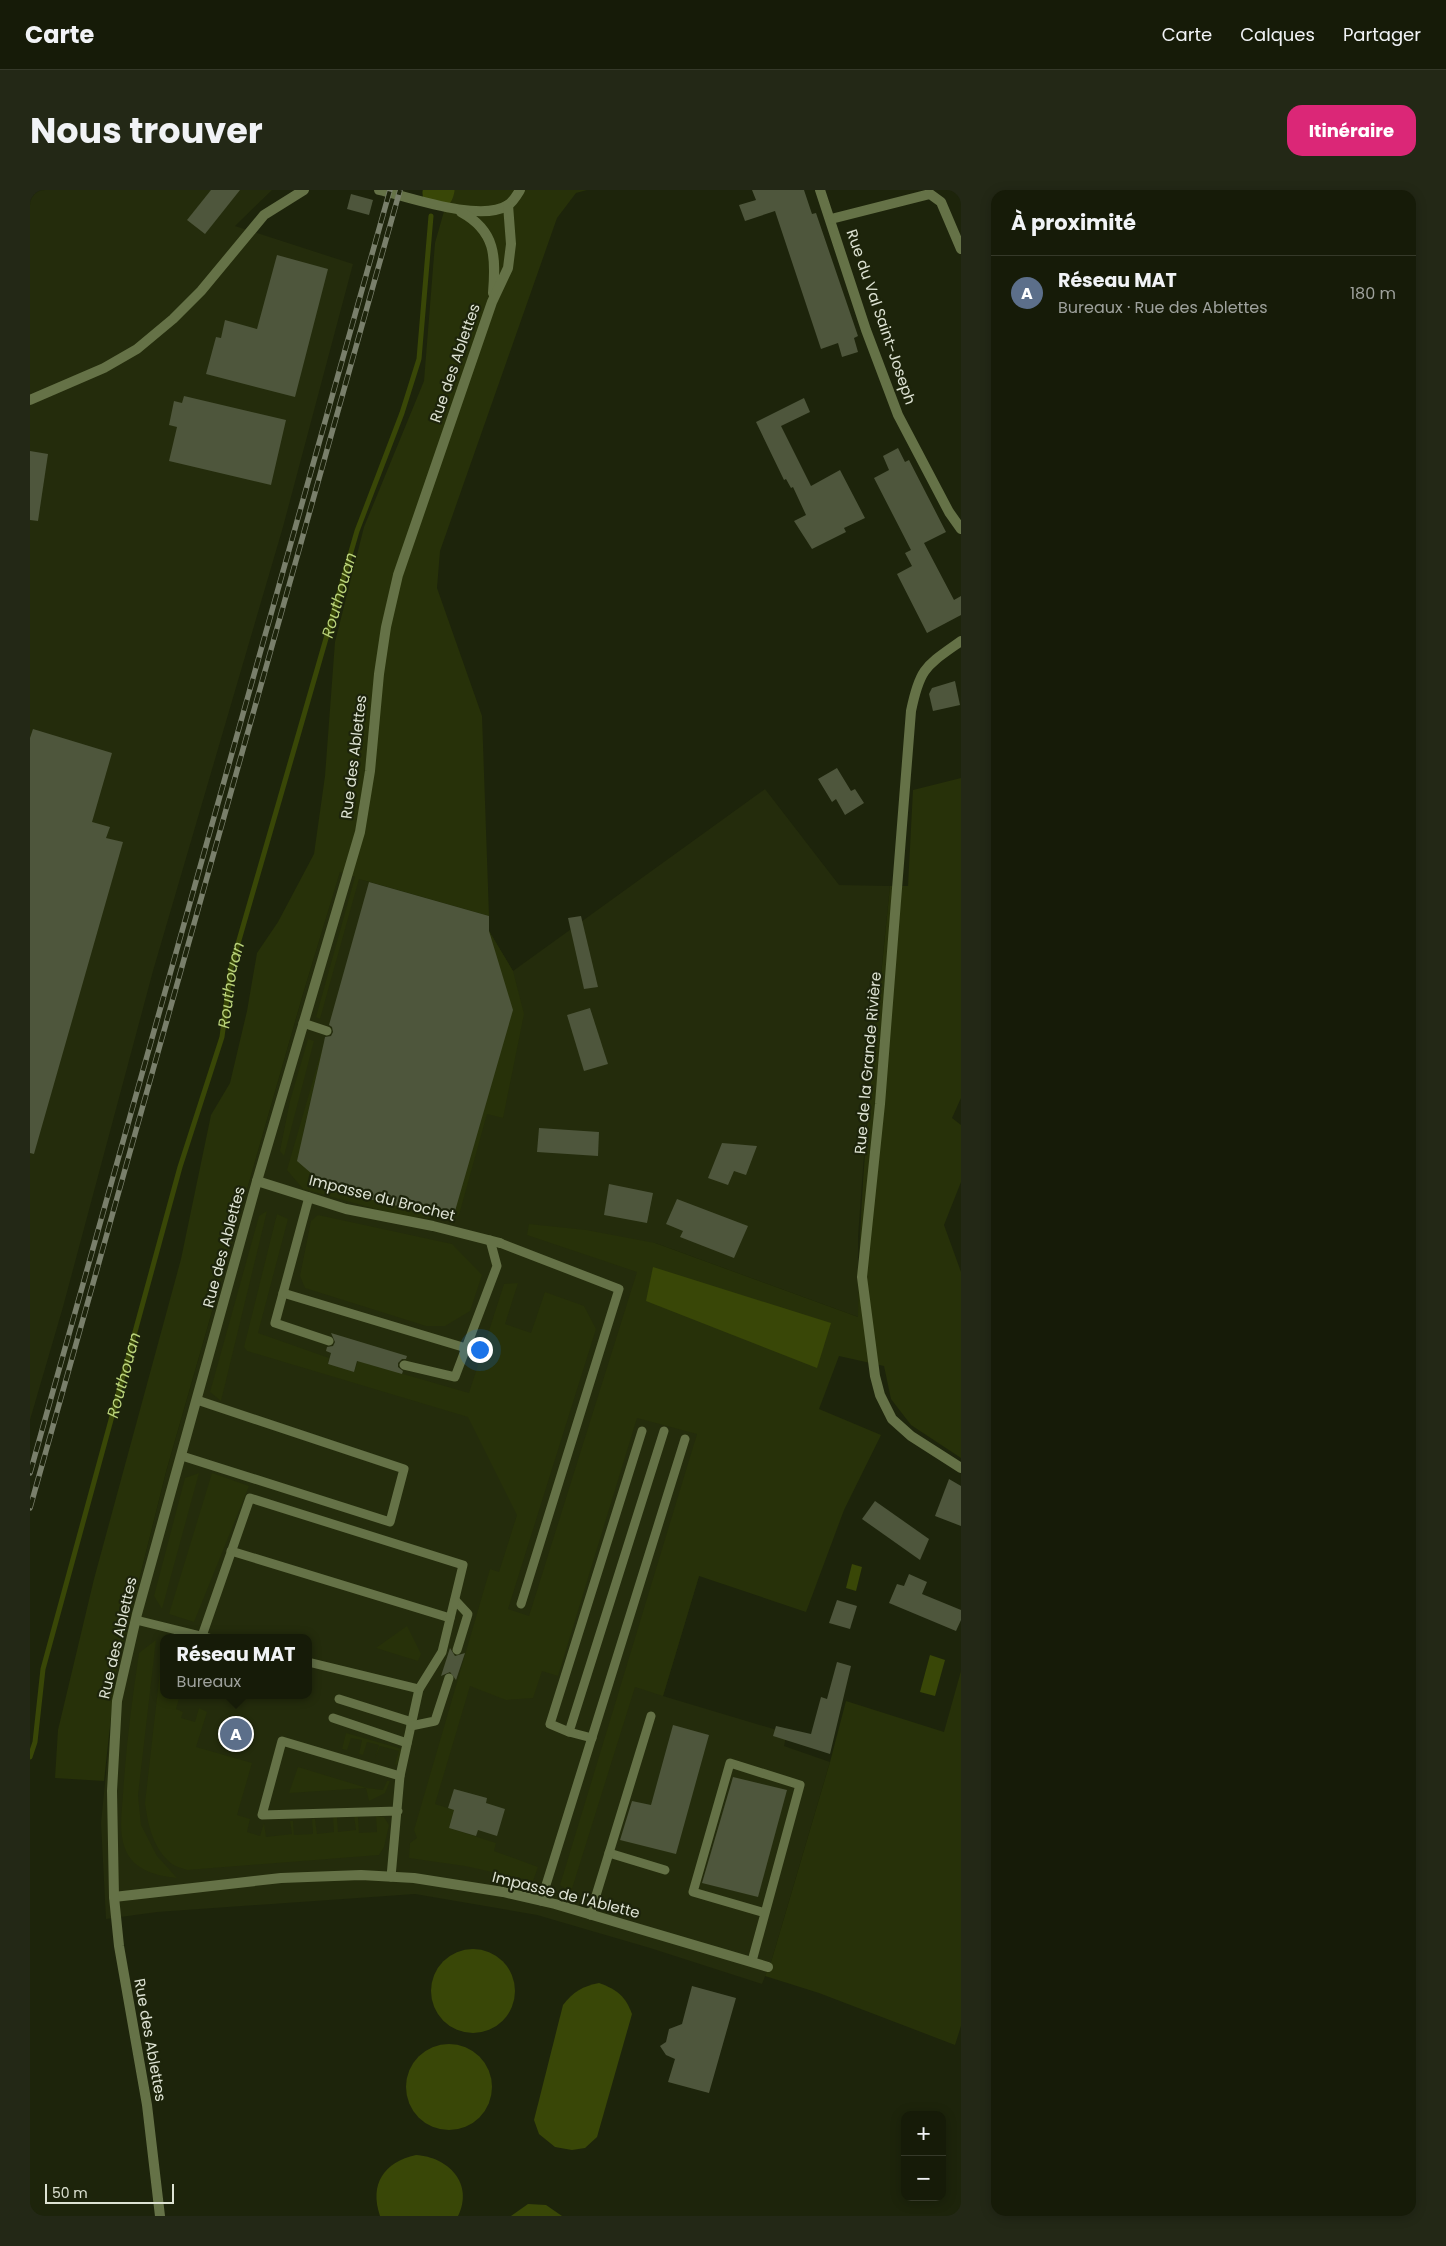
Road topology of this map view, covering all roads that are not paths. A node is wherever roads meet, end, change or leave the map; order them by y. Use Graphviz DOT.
graph roads {
  1 [pos="304,190"];
  2 [pos="379,190"];
  3 [pos="520,190"];
  4 [pos="820,190"];
  5 [pos="508,205"];
  6 [pos="455,208"];
  7 [pos="831,219"];
  8 [pos="961,249"];
  9 [pos="492,302"];
  10 [pos="30,400"];
  11 [pos="961,529"];
  12 [pos="961,641"];
  13 [pos="303,1023"];
  14 [pos="327,1031"];
  15 [pos="257,1181"];
  16 [pos="309,1197"];
  17 [pos="490,1240"];
  18 [pos="500,1243"];
  19 [pos="283,1293"];
  20 [pos="329,1341"];
  21 [pos="466,1348"];
  22 [pos="404,1365"];
  23 [pos="197,1400"];
  24 [pos="642,1431"];
  25 [pos="664,1431"];
  26 [pos="685,1439"];
  27 [pos="182,1456"];
  28 [pos="961,1468"];
  29 [pos="231,1551"];
  30 [pos="455,1600"];
  31 [pos="521,1604"];
  32 [pos="450,1618"];
  33 [pos="136,1620"];
  34 [pos="193,1634"];
  35 [pos="206,1634"];
  36 [pos="457,1650"];
  37 [pos="312,1663"];
  38 [pos="449,1678"];
  39 [pos="419,1689"];
  40 [pos="339,1699"];
  41 [pos="651,1716"];
  42 [pos="333,1718"];
  43 [pos="411,1724"];
  44 [pos="569,1732"];
  45 [pos="592,1738"];
  46 [pos="407,1743"];
  47 [pos="400,1776"];
  48 [pos="398,1811"];
  49 [pos="608,1853"];
  50 [pos="665,1870"];
  51 [pos="391,1877"];
  52 [pos="114,1897"];
  53 [pos="541,1901"];
  54 [pos="765,1913"];
  55 [pos="590,1915"];
  56 [pos="752,1961"];
  57 [pos="768,1967"];
  58 [pos="160,2216"];
  1 -- 10 [label="street"];
  2 -- 6 [label="street"];
  3 -- 5 [label="street"];
  4 -- 7 [label="street, Rue du Val Saint-Joseph"];
  5 -- 6 [label="street"];
  5 -- 9 [label="street, Rue des Ablettes"];
  6 -- 9 [label="street, Rue des Ablettes"];
  7 -- 8 [label="street, Rue du Val Saint-Joseph"];
  7 -- 11 [label="street, Rue du Val Saint-Joseph"];
  9 -- 13 [label="street, Rue des Ablettes"];
  12 -- 28 [label="street, Rue de la Grande Rivière"];
  13 -- 14 [label="lane"];
  13 -- 15 [label="street, Rue des Ablettes"];
  15 -- 16 [label="street, Impasse du Brochet"];
  15 -- 23 [label="street, Rue des Ablettes"];
  16 -- 17 [label="street, Impasse du Brochet"];
  16 -- 19 [label="lane"];
  17 -- 18 [label="street, Impasse du Brochet"];
  17 -- 21 [label="lane"];
  18 -- 31 [label="lane"];
  19 -- 20 [label="lane"];
  19 -- 21 [label="lane"];
  21 -- 22 [label="lane"];
  23 -- 27 [label="street, Rue des Ablettes"];
  23 -- 27 [label="lane"];
  24 -- 44 [label="lane"];
  25 -- 44 [label="lane"];
  26 -- 45 [label="lane"];
  27 -- 33 [label="street, Rue des Ablettes"];
  29 -- 30 [label="lane"];
  29 -- 32 [label="lane"];
  29 -- 35 [label="lane"];
  30 -- 32 [label="lane"];
  30 -- 36 [label="lane"];
  32 -- 39 [label="lane"];
  33 -- 34 [label="lane"];
  33 -- 52 [label="street, Rue des Ablettes"];
  37 -- 39 [label="lane"];
  38 -- 43 [label="lane"];
  39 -- 43 [label="lane"];
  40 -- 43 [label="lane"];
  41 -- 49 [label="lane"];
  42 -- 46 [label="lane"];
  43 -- 46 [label="lane"];
  44 -- 45 [label="lane"];
  45 -- 53 [label="lane"];
  46 -- 47 [label="lane"];
  47 -- 48 [label="lane"];
  47 -- 48 [label="lane"];
  48 -- 51 [label="lane"];
  49 -- 50 [label="lane"];
  49 -- 55 [label="lane"];
  51 -- 52 [label="street, Impasse de l'Ablette"];
  51 -- 53 [label="street, Impasse de l'Ablette"];
  52 -- 58 [label="street, Rue des Ablettes"];
  53 -- 55 [label="street, Impasse de l'Ablette"];
  54 -- 54 [label="lane"];
  54 -- 56 [label="lane"];
  55 -- 56 [label="street, Impasse de l'Ablette"];
  56 -- 57 [label="street, Impasse de l'Ablette"];
}
